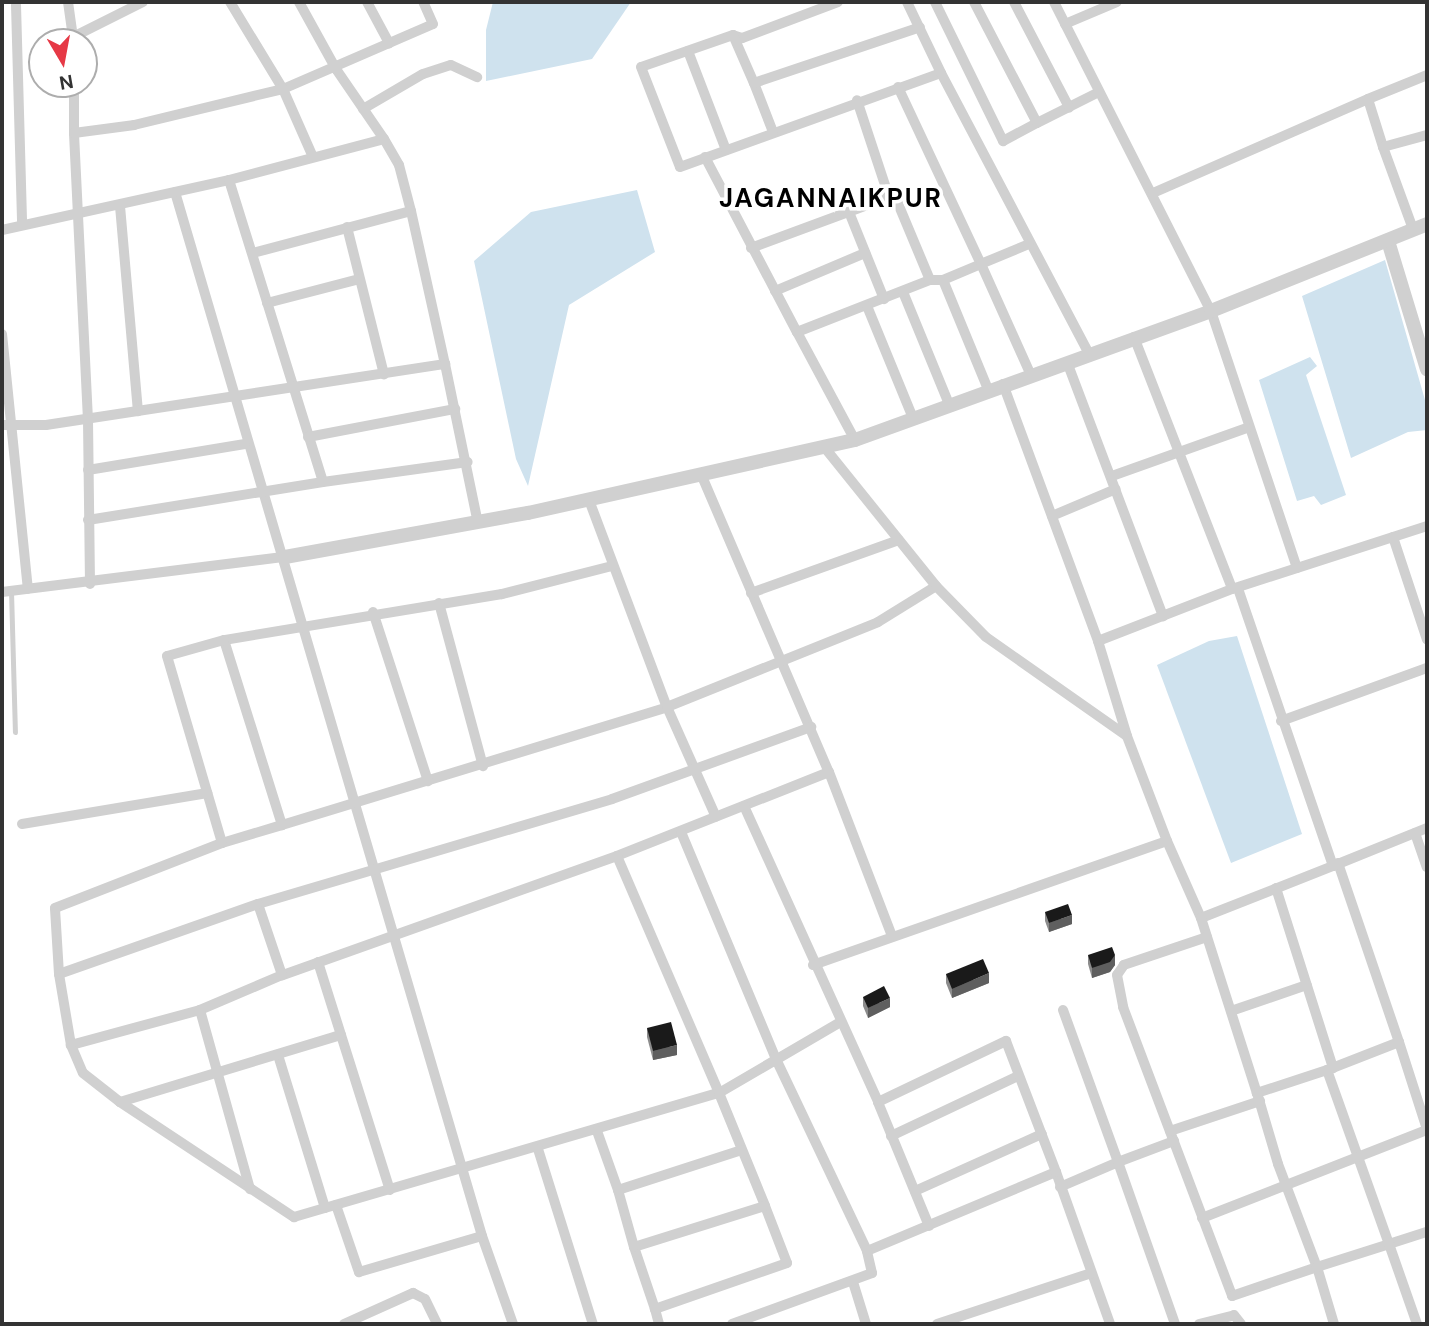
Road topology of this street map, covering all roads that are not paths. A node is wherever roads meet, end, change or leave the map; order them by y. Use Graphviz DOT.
graph roads {
  1 [pos="68,2"];
  2 [pos="142,2"];
  3 [pos="230,2"];
  4 [pos="299,2"];
  5 [pos="366,2"];
  6 [pos="423,2"];
  7 [pos="838,2"];
  8 [pos="907,2"];
  9 [pos="935,2"];
  10 [pos="974,2"];
  11 [pos="1014,2"];
  12 [pos="1054,2"];
  13 [pos="1116,2"];
  14 [pos="18,3"];
  15 [pos="1065,24"];
  16 [pos="920,27"];
  17 [pos="72,28"];
  18 [pos="94,28"];
  19 [pos="733,35"];
  20 [pos="389,43"];
  21 [pos="688,51"];
  22 [pos="336,69"];
  23 [pos="941,73"];
  24 [pos="1427,75"];
  25 [pos="477,77"];
  26 [pos="754,83"];
  27 [pos="898,87"];
  28 [pos="283,89"];
  29 [pos="1099,92"];
  30 [pos="74,98"];
  31 [pos="1368,99"];
  32 [pos="857,100"];
  33 [pos="1069,107"];
  34 [pos="363,109"];
  35 [pos="1037,122"];
  36 [pos="773,132"];
  37 [pos="74,133"];
  38 [pos="1427,135"];
  39 [pos="384,139"];
  40 [pos="1383,147"];
  41 [pos="726,150"];
  42 [pos="313,157"];
  43 [pos="705,157"];
  44 [pos="229,180"];
  45 [pos="174,192"];
  46 [pos="1153,193"];
  47 [pos="889,197"];
  48 [pos="120,206"];
  49 [pos="411,211"];
  50 [pos="79,212"];
  51 [pos="849,212"];
  52 [pos="22,225"];
  53 [pos="1420,226"];
  54 [pos="347,227"];
  55 [pos="2,230"];
  56 [pos="1388,242"];
  57 [pos="1029,244"];
  58 [pos="751,247"];
  59 [pos="253,253"];
  60 [pos="865,253"];
  61 [pos="981,264"];
  62 [pos="359,279"];
  63 [pos="930,280"];
  64 [pos="943,280"];
  65 [pos="775,291"];
  66 [pos="903,292"];
  67 [pos="884,299"];
  68 [pos="267,303"];
  69 [pos="867,306"];
  70 [pos="1211,311"];
  71 [pos="797,332"];
  72 [pos="2,334"];
  73 [pos="1134,337"];
  74 [pos="1089,355"];
  75 [pos="1067,362"];
  76 [pos="445,364"];
  77 [pos="1427,369"];
  78 [pos="384,373"];
  79 [pos="1030,373"];
  80 [pos="1003,384"];
  81 [pos="294,389"];
  82 [pos="988,389"];
  83 [pos="232,398"];
  84 [pos="949,404"];
  85 [pos="455,409"];
  86 [pos="138,411"];
  87 [pos="913,418"];
  88 [pos="88,419"];
  89 [pos="5,425"];
  90 [pos="1247,428"];
  91 [pos="307,437"];
  92 [pos="855,440"];
  93 [pos="246,444"];
  94 [pos="825,448"];
  95 [pos="1181,453"];
  96 [pos="468,462"];
  97 [pos="88,470"];
  98 [pos="701,474"];
  99 [pos="1112,476"];
  100 [pos="323,482"];
  101 [pos="1116,489"];
  102 [pos="262,491"];
  103 [pos="589,500"];
  104 [pos="1052,516"];
  105 [pos="88,520"];
  106 [pos="478,523"];
  107 [pos="1427,526"];
  108 [pos="1392,537"];
  109 [pos="899,540"];
  110 [pos="285,557"];
  111 [pos="612,566"];
  112 [pos="1297,568"];
  113 [pos="90,584"];
  114 [pos="936,586"];
  115 [pos="1235,588"];
  116 [pos="28,589"];
  117 [pos="6,591"];
  118 [pos="751,593"];
  119 [pos="439,603"];
  120 [pos="373,612"];
  121 [pos="1163,616"];
  122 [pos="303,624"];
  123 [pos="224,640"];
  124 [pos="1427,640"];
  125 [pos="1098,641"];
  126 [pos="782,663"];
  127 [pos="1427,668"];
  128 [pos="667,707"];
  129 [pos="1281,721"];
  130 [pos="811,727"];
  131 [pos="15,732"];
  132 [pos="1127,736"];
  133 [pos="483,766"];
  134 [pos="695,770"];
  135 [pos="829,772"];
  136 [pos="428,781"];
  137 [pos="207,793"];
  138 [pos="355,801"];
  139 [pos="744,806"];
  140 [pos="716,817"];
  141 [pos="22,824"];
  142 [pos="282,825"];
  143 [pos="1427,828"];
  144 [pos="681,832"];
  145 [pos="1415,833"];
  146 [pos="1167,841"];
  147 [pos="222,843"];
  148 [pos="618,856"];
  149 [pos="1335,864"];
  150 [pos="1427,867"];
  151 [pos="375,869"];
  152 [pos="1276,888"];
  153 [pos="258,904"];
  154 [pos="1201,918"];
  155 [pos="892,936"];
  156 [pos="395,937"];
  157 [pos="1207,937"];
  158 [pos="318,962"];
  159 [pos="813,965"];
  160 [pos="59,974"];
  161 [pos="282,975"];
  162 [pos="1307,985"];
  163 [pos="200,1010"];
  164 [pos="1063,1010"];
  165 [pos="1231,1011"];
  166 [pos="839,1023"];
  167 [pos="341,1035"];
  168 [pos="1399,1042"];
  169 [pos="71,1045"];
  170 [pos="278,1055"];
  171 [pos="775,1057"];
  172 [pos="1330,1069"];
  173 [pos="220,1070"];
  174 [pos="1018,1076"];
  175 [pos="719,1093"];
  176 [pos="1259,1097"];
  177 [pos="120,1102"];
  178 [pos="878,1102"];
  179 [pos="597,1130"];
  180 [pos="1427,1130"];
  181 [pos="1042,1134"];
  182 [pos="891,1136"];
  183 [pos="1172,1136"];
  184 [pos="538,1149"];
  185 [pos="742,1150"];
  186 [pos="1358,1157"];
  187 [pos="1118,1162"];
  188 [pos="465,1169"];
  189 [pos="1056,1172"];
  190 [pos="1286,1184"];
  191 [pos="1060,1187"];
  192 [pos="250,1189"];
  193 [pos="390,1190"];
  194 [pos="618,1190"];
  195 [pos="915,1191"];
  196 [pos="330,1206"];
  197 [pos="765,1206"];
  198 [pos="1202,1218"];
  199 [pos="929,1226"];
  200 [pos="1427,1232"];
  201 [pos="482,1236"];
  202 [pos="1389,1244"];
  203 [pos="634,1247"];
  204 [pos="867,1251"];
  205 [pos="1317,1267"];
  206 [pos="1091,1273"];
  207 [pos="853,1282"];
  208 [pos="654,1309"];
  209 [pos="510,1323"];
  210 [pos="344,1324"];
  211 [pos="437,1324"];
  212 [pos="593,1324"];
  213 [pos="659,1324"];
  214 [pos="732,1324"];
  215 [pos="866,1324"];
  216 [pos="937,1324"];
  217 [pos="1110,1324"];
  218 [pos="1175,1324"];
  219 [pos="1199,1324"];
  220 [pos="1241,1324"];
  221 [pos="1334,1324"];
  222 [pos="1417,1324"];
  1 -- 17 [label="street"];
  2 -- 18 [label="street"];
  3 -- 28 [label="street"];
  4 -- 22 [label="street"];
  5 -- 20 [label="street"];
  6 -- 20 [label="street"];
  7 -- 19 [label="street"];
  8 -- 16 [label="street"];
  9 -- 35 [label="street"];
  10 -- 35 [label="street"];
  11 -- 33 [label="street"];
  12 -- 15 [label="street"];
  13 -- 15 [label="street"];
  14 -- 52 [label="street"];
  15 -- 29 [label="street"];
  16 -- 23 [label="street"];
  16 -- 26 [label="street"];
  19 -- 21 [label="street"];
  19 -- 26 [label="street"];
  20 -- 22 [label="street"];
  21 -- 41 [label="street"];
  21 -- 43 [label="street"];
  22 -- 28 [label="street"];
  22 -- 34 [label="street"];
  23 -- 27 [label="street"];
  23 -- 57 [label="street"];
  24 -- 31 [label="street"];
  25 -- 34 [label="street"];
  26 -- 36 [label="street"];
  27 -- 32 [label="street"];
  27 -- 61 [label="street"];
  28 -- 37 [label="street"];
  28 -- 42 [label="street"];
  29 -- 33 [label="street"];
  29 -- 46 [label="street"];
  30 -- 37 [label="street"];
  31 -- 40 [label="street"];
  31 -- 46 [label="street"];
  32 -- 36 [label="street"];
  32 -- 47 [label="street"];
  33 -- 35 [label="street"];
  34 -- 39 [label="street"];
  36 -- 41 [label="street"];
  37 -- 50 [label="street"];
  38 -- 40 [label="street"];
  39 -- 42 [label="street"];
  39 -- 49 [label="street"];
  40 -- 53 [label="street"];
  41 -- 43 [label="street"];
  42 -- 44 [label="street"];
  43 -- 58 [label="street"];
  44 -- 45 [label="street"];
  44 -- 59 [label="street"];
  45 -- 48 [label="street"];
  45 -- 83 [label="street"];
  46 -- 70 [label="street"];
  47 -- 51 [label="street"];
  47 -- 63 [label="street"];
  48 -- 50 [label="street"];
  48 -- 86 [label="street"];
  49 -- 54 [label="street"];
  49 -- 76 [label="street"];
  50 -- 52 [label="street"];
  50 -- 88 [label="street"];
  51 -- 58 [label="street"];
  51 -- 60 [label="street"];
  52 -- 55 [label="street"];
  53 -- 56 [label="street"];
  54 -- 59 [label="street"];
  54 -- 62 [label="street"];
  56 -- 70 [label="street"];
  56 -- 77 [label="street"];
  57 -- 61 [label="street"];
  57 -- 74 [label="street"];
  58 -- 65 [label="street"];
  59 -- 68 [label="street"];
  60 -- 65 [label="street"];
  60 -- 67 [label="street"];
  61 -- 64 [label="street"];
  61 -- 79 [label="street"];
  62 -- 68 [label="street"];
  62 -- 78 [label="street"];
  63 -- 64 [label="street"];
  63 -- 66 [label="street"];
  64 -- 82 [label="street"];
  65 -- 71 [label="street"];
  66 -- 67 [label="street"];
  66 -- 84 [label="street"];
  67 -- 69 [label="street"];
  68 -- 81 [label="street"];
  69 -- 71 [label="street"];
  69 -- 87 [label="street"];
  70 -- 73 [label="street"];
  70 -- 90 [label="street"];
  71 -- 92 [label="street"];
  72 -- 89 [label="street"];
  73 -- 74 [label="street"];
  73 -- 95 [label="street"];
  74 -- 75 [label="street"];
  75 -- 79 [label="street"];
  75 -- 99 [label="street"];
  76 -- 78 [label="street"];
  76 -- 85 [label="street"];
  78 -- 81 [label="street"];
  79 -- 80 [label="street"];
  80 -- 82 [label="street"];
  80 -- 104 [label="street"];
  81 -- 83 [label="street"];
  81 -- 91 [label="street"];
  82 -- 84 [label="street"];
  83 -- 86 [label="street"];
  83 -- 93 [label="street"];
  84 -- 87 [label="street"];
  85 -- 91 [label="street"];
  85 -- 96 [label="street"];
  86 -- 88 [label="street"];
  87 -- 92 [label="street"];
  88 -- 89 [label="street"];
  88 -- 97 [label="street"];
  89 -- 116 [label="street"];
  90 -- 95 [label="street"];
  90 -- 112 [label="street"];
  91 -- 100 [label="street"];
  92 -- 94 [label="street"];
  93 -- 97 [label="street"];
  93 -- 102 [label="street"];
  94 -- 98 [label="street"];
  94 -- 109 [label="street"];
  95 -- 99 [label="street"];
  95 -- 115 [label="street"];
  96 -- 100 [label="street"];
  96 -- 106 [label="street"];
  97 -- 105 [label="street"];
  98 -- 103 [label="street"];
  98 -- 118 [label="street"];
  99 -- 101 [label="street"];
  100 -- 102 [label="street"];
  101 -- 104 [label="street"];
  101 -- 121 [label="street"];
  102 -- 105 [label="street"];
  102 -- 110 [label="street"];
  103 -- 106 [label="street"];
  103 -- 111 [label="street"];
  104 -- 125 [label="street"];
  105 -- 113 [label="street"];
  106 -- 110 [label="street"];
  107 -- 108 [label="street"];
  108 -- 112 [label="street"];
  108 -- 124 [label="street"];
  109 -- 114 [label="street"];
  109 -- 118 [label="street"];
  110 -- 113 [label="street"];
  110 -- 122 [label="street"];
  111 -- 119 [label="street"];
  111 -- 128 [label="street"];
  112 -- 115 [label="street"];
  113 -- 116 [label="street"];
  114 -- 126 [label="street"];
  114 -- 132 [label="street"];
  115 -- 121 [label="street"];
  115 -- 129 [label="street"];
  116 -- 117 [label="street"];
  117 -- 131 [label="lane"];
  118 -- 126 [label="street"];
  119 -- 120 [label="street"];
  119 -- 133 [label="street"];
  120 -- 122 [label="street"];
  120 -- 136 [label="street"];
  121 -- 125 [label="street"];
  122 -- 123 [label="street"];
  122 -- 138 [label="street"];
  123 -- 137 [label="street"];
  123 -- 142 [label="street"];
  125 -- 132 [label="street"];
  126 -- 128 [label="street"];
  126 -- 130 [label="street"];
  127 -- 129 [label="street"];
  128 -- 133 [label="street"];
  128 -- 134 [label="street"];
  129 -- 149 [label="street"];
  130 -- 134 [label="street"];
  130 -- 135 [label="street"];
  132 -- 146 [label="street"];
  133 -- 136 [label="street"];
  134 -- 140 [label="street"];
  134 -- 151 [label="street"];
  135 -- 139 [label="street"];
  135 -- 155 [label="street"];
  136 -- 138 [label="street"];
  137 -- 141 [label="street"];
  137 -- 147 [label="street"];
  138 -- 142 [label="street"];
  138 -- 151 [label="street"];
  139 -- 140 [label="street"];
  139 -- 159 [label="street"];
  140 -- 144 [label="street"];
  142 -- 147 [label="street"];
  143 -- 145 [label="street"];
  144 -- 148 [label="street"];
  144 -- 171 [label="street"];
  145 -- 149 [label="street"];
  145 -- 150 [label="street"];
  146 -- 154 [label="street"];
  146 -- 155 [label="street"];
  147 -- 160 [label="street"];
  148 -- 156 [label="street"];
  148 -- 175 [label="street"];
  149 -- 152 [label="street"];
  149 -- 168 [label="street"];
  151 -- 153 [label="street"];
  151 -- 156 [label="street"];
  152 -- 154 [label="street"];
  152 -- 162 [label="street"];
  153 -- 160 [label="street"];
  153 -- 161 [label="street"];
  154 -- 157 [label="street"];
  155 -- 159 [label="street"];
  156 -- 158 [label="street"];
  156 -- 188 [label="street"];
  157 -- 165 [label="street"];
  157 -- 183 [label="street"];
  158 -- 161 [label="street"];
  158 -- 167 [label="street"];
  159 -- 166 [label="street"];
  160 -- 169 [label="street"];
  161 -- 163 [label="street"];
  162 -- 165 [label="street"];
  162 -- 172 [label="street"];
  163 -- 169 [label="street"];
  163 -- 173 [label="street"];
  164 -- 187 [label="street"];
  165 -- 176 [label="street"];
  166 -- 171 [label="street"];
  166 -- 178 [label="street"];
  167 -- 170 [label="street"];
  167 -- 193 [label="street"];
  168 -- 172 [label="street"];
  168 -- 180 [label="street"];
  169 -- 177 [label="street"];
  170 -- 173 [label="street"];
  170 -- 196 [label="street"];
  171 -- 175 [label="street"];
  171 -- 204 [label="street"];
  172 -- 176 [label="street"];
  172 -- 186 [label="street"];
  173 -- 177 [label="street"];
  173 -- 192 [label="street"];
  174 -- 178 [label="street"];
  174 -- 181 [label="street"];
  174 -- 182 [label="street"];
  175 -- 179 [label="street"];
  175 -- 185 [label="street"];
  176 -- 183 [label="street"];
  176 -- 190 [label="street"];
  177 -- 192 [label="street"];
  178 -- 182 [label="street"];
  179 -- 184 [label="street"];
  179 -- 194 [label="street"];
  180 -- 186 [label="street"];
  181 -- 189 [label="street"];
  181 -- 195 [label="street"];
  182 -- 195 [label="street"];
  183 -- 187 [label="street"];
  183 -- 198 [label="street"];
  184 -- 188 [label="street"];
  184 -- 212 [label="street"];
  185 -- 194 [label="street"];
  185 -- 197 [label="street"];
  186 -- 190 [label="street"];
  186 -- 202 [label="street"];
  187 -- 191 [label="street"];
  187 -- 218 [label="street"];
  188 -- 193 [label="street"];
  188 -- 201 [label="street"];
  189 -- 191 [label="street"];
  189 -- 199 [label="street"];
  190 -- 198 [label="street"];
  190 -- 205 [label="street"];
  191 -- 206 [label="street"];
  192 -- 196 [label="street"];
  193 -- 196 [label="street"];
  194 -- 203 [label="street"];
  195 -- 199 [label="street"];
  196 -- 201 [label="street"];
  197 -- 203 [label="street"];
  197 -- 208 [label="street"];
  198 -- 205 [label="street"];
  199 -- 204 [label="street"];
  200 -- 202 [label="street"];
  201 -- 209 [label="street"];
  202 -- 205 [label="street"];
  202 -- 222 [label="street"];
  203 -- 208 [label="street"];
  204 -- 207 [label="street"];
  205 -- 221 [label="street"];
  206 -- 216 [label="street"];
  206 -- 217 [label="street"];
  207 -- 214 [label="street"];
  207 -- 215 [label="street"];
  208 -- 213 [label="street"];
  210 -- 211 [label="street"];
  219 -- 220 [label="street"];
}
